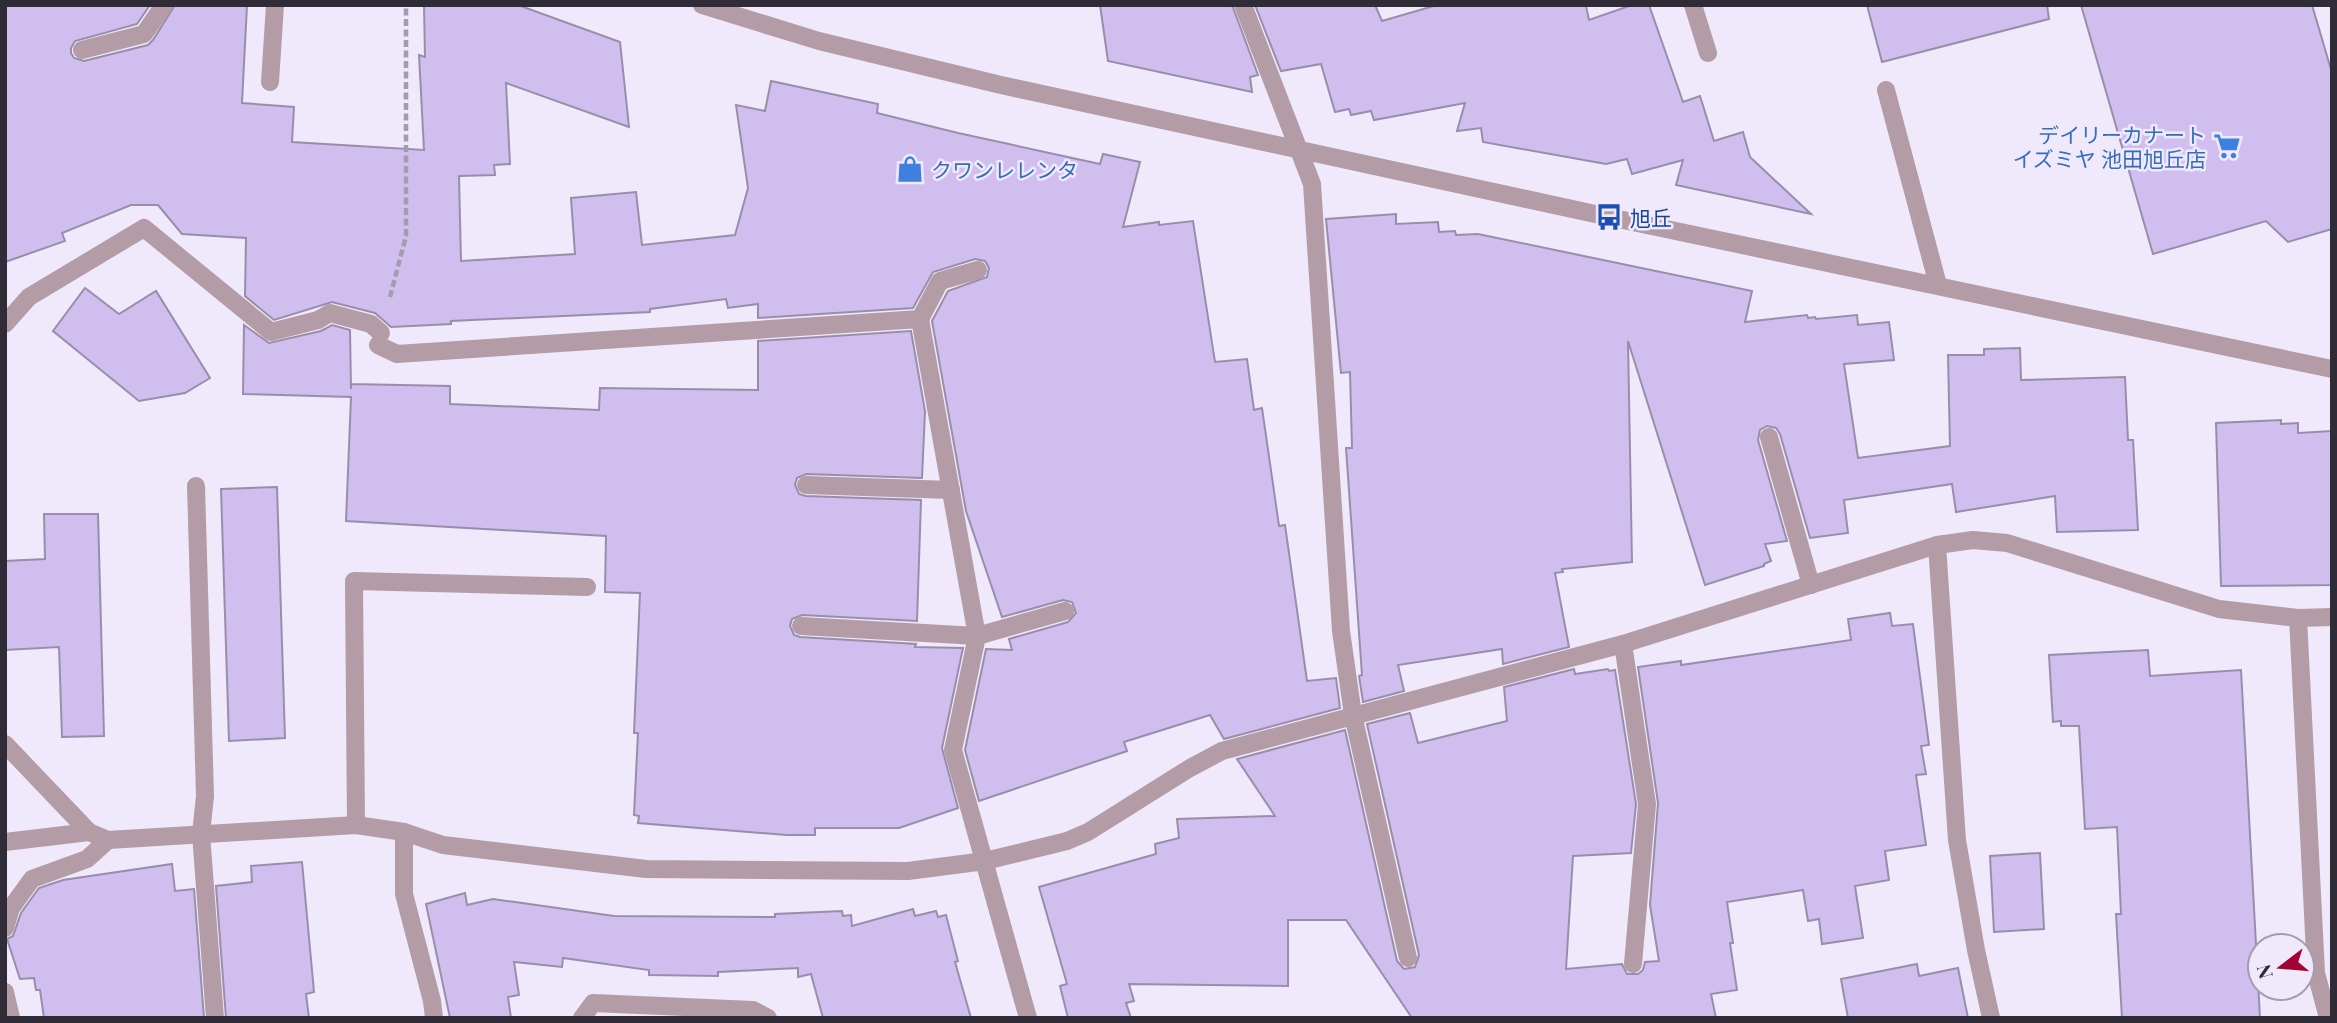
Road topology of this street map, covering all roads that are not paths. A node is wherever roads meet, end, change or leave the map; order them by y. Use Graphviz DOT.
graph roads {
  1 [pos="164,5"];
  2 [pos="275,5"];
  3 [pos="702,5"];
  4 [pos="1244,5"];
  5 [pos="1693,5"];
  6 [pos="82,50"];
  7 [pos="1708,53"];
  8 [pos="270,82"];
  9 [pos="1886,90"];
  10 [pos="1300,149"];
  11 [pos="978,271"];
  12 [pos="1938,285"];
  13 [pos="920,319"];
  14 [pos="5,324"];
  15 [pos="2332,369"];
  16 [pos="1769,437"];
  17 [pos="806,485"];
  18 [pos="196,486"];
  19 [pos="951,490"];
  20 [pos="1937,545"];
  21 [pos="1811,585"];
  22 [pos="587,587"];
  23 [pos="1065,611"];
  24 [pos="2332,617"];
  25 [pos="2298,618"];
  26 [pos="801,626"];
  27 [pos="977,636"];
  28 [pos="1623,644"];
  29 [pos="1353,715"];
  30 [pos="5,744"];
  31 [pos="356,825"];
  32 [pos="89,832"];
  33 [pos="404,832"];
  34 [pos="201,834"];
  35 [pos="108,839"];
  36 [pos="5,842"];
  37 [pos="985,861"];
  38 [pos="5,928"];
  39 [pos="1408,958"];
  40 [pos="1633,964"];
  41 [pos="2324,971"];
  42 [pos="5,992"];
  43 [pos="11,1018"];
  44 [pos="215,1018"];
  45 [pos="434,1018"];
  46 [pos="582,1018"];
  47 [pos="768,1018"];
  48 [pos="1028,1018"];
  49 [pos="1991,1018"];
  50 [pos="2328,1018"];
  1 -- 6 [label="street"];
  2 -- 8 [label="street"];
  3 -- 10 [label="street"];
  4 -- 10 [label="street"];
  5 -- 7 [label="street"];
  9 -- 12 [label="street"];
  10 -- 12 [label="street"];
  10 -- 29 [label="street"];
  11 -- 13 [label="street"];
  12 -- 15 [label="street"];
  13 -- 14 [label="street"];
  13 -- 19 [label="street"];
  16 -- 21 [label="street"];
  17 -- 19 [label="street"];
  18 -- 34 [label="street"];
  19 -- 27 [label="street"];
  20 -- 21 [label="street"];
  20 -- 25 [label="street"];
  20 -- 49 [label="street"];
  21 -- 28 [label="street"];
  22 -- 31 [label="street"];
  23 -- 27 [label="street"];
  24 -- 25 [label="street"];
  25 -- 41 [label="street"];
  26 -- 27 [label="street"];
  27 -- 37 [label="street"];
  28 -- 29 [label="street"];
  28 -- 40 [label="street"];
  29 -- 37 [label="street"];
  29 -- 39 [label="street"];
  30 -- 32 [label="street"];
  31 -- 33 [label="street"];
  31 -- 34 [label="street"];
  32 -- 35 [label="street"];
  32 -- 36 [label="street"];
  33 -- 37 [label="street"];
  33 -- 45 [label="street"];
  34 -- 35 [label="street"];
  34 -- 44 [label="street"];
  35 -- 38 [label="street"];
  37 -- 48 [label="street"];
  41 -- 50 [label="street"];
  42 -- 43 [label="street"];
  46 -- 47 [label="street"];
}
